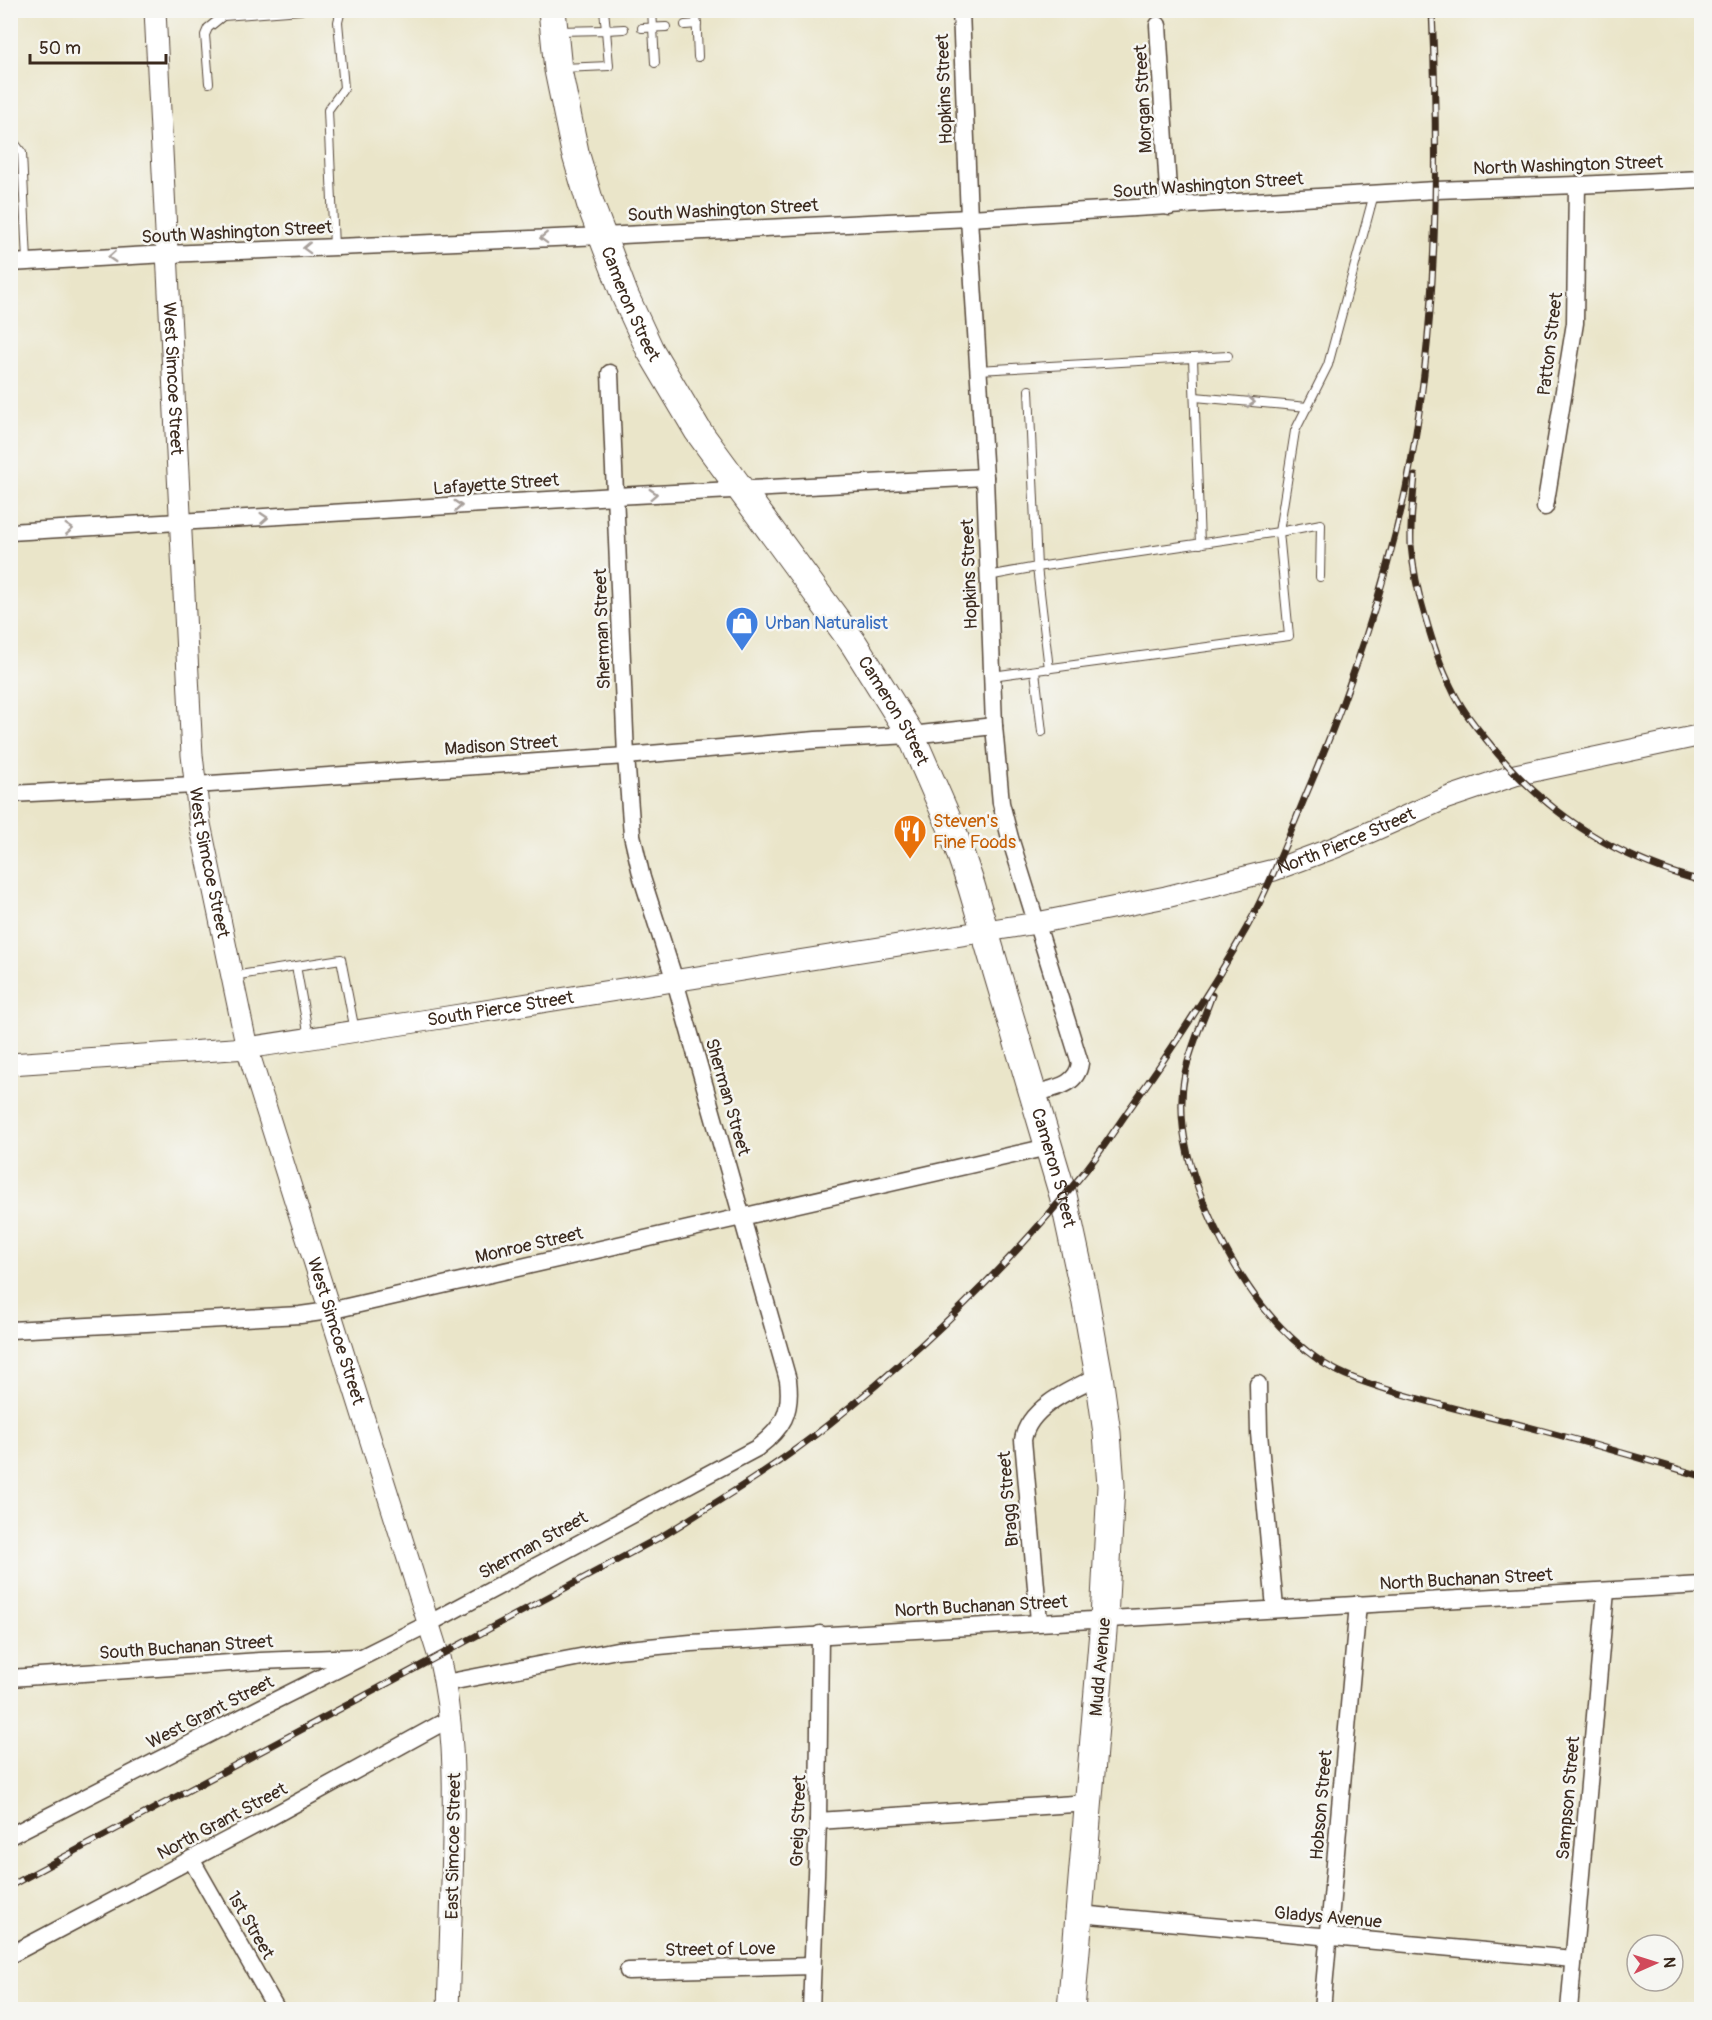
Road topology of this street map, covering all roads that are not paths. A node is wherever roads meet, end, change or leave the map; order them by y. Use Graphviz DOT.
graph roads {
  1 [pos="155,10"];
  2 [pos="301,10"];
  3 [pos="604,10"];
  4 [pos="652,10"];
  5 [pos="696,10"];
  6 [pos="961,10"];
  7 [pos="340,11"];
  8 [pos="222,13"];
  9 [pos="553,21"];
  10 [pos="697,24"];
  11 [pos="686,25"];
  12 [pos="1158,25"];
  13 [pos="653,27"];
  14 [pos="666,27"];
  15 [pos="642,28"];
  16 [pos="624,29"];
  17 [pos="606,30"];
  18 [pos="698,57"];
  19 [pos="655,63"];
  20 [pos="558,68"];
  21 [pos="209,83"];
  22 [pos="10,137"];
  23 [pos="1701,179"];
  24 [pos="1577,185"];
  25 [pos="1436,190"];
  26 [pos="1374,194"];
  27 [pos="1169,207"];
  28 [pos="969,218"];
  29 [pos="602,236"];
  30 [pos="334,247"];
  31 [pos="167,254"];
  32 [pos="19,263"];
  33 [pos="1228,356"];
  34 [pos="1193,358"];
  35 [pos="978,370"];
  36 [pos="610,373"];
  37 [pos="1029,390"];
  38 [pos="1195,397"];
  39 [pos="1308,406"];
  40 [pos="985,477"];
  41 [pos="740,490"];
  42 [pos="616,496"];
  43 [pos="1545,507"];
  44 [pos="180,523"];
  45 [pos="10,532"];
  46 [pos="1279,532"];
  47 [pos="1200,544"];
  48 [pos="1037,567"];
  49 [pos="988,576"];
  50 [pos="1320,577"];
  51 [pos="1048,669"];
  52 [pos="1035,670"];
  53 [pos="992,676"];
  54 [pos="994,726"];
  55 [pos="1042,732"];
  56 [pos="910,735"];
  57 [pos="1701,735"];
  58 [pos="626,756"];
  59 [pos="195,785"];
  60 [pos="10,794"];
  61 [pos="1037,923"];
  62 [pos="986,931"];
  63 [pos="296,966"];
  64 [pos="232,976"];
  65 [pos="675,981"];
  66 [pos="355,1031"];
  67 [pos="309,1038"];
  68 [pos="247,1047"];
  69 [pos="10,1064"];
  70 [pos="1033,1094"];
  71 [pos="1048,1147"];
  72 [pos="742,1216"];
  73 [pos="329,1311"];
  74 [pos="1090,1325"];
  75 [pos="10,1330"];
  76 [pos="1099,1376"];
  77 [pos="1258,1384"];
  78 [pos="1701,1585"];
  79 [pos="1606,1591"];
  80 [pos="1358,1604"];
  81 [pos="1275,1608"];
  82 [pos="1104,1619"];
  83 [pos="1039,1621"];
  84 [pos="428,1624"];
  85 [pos="820,1634"];
  86 [pos="364,1657"];
  87 [pos="10,1678"];
  88 [pos="445,1683"];
  89 [pos="451,1718"];
  90 [pos="1089,1803"];
  91 [pos="818,1821"];
  92 [pos="10,1836"];
  93 [pos="191,1859"];
  94 [pos="1079,1914"];
  95 [pos="1329,1936"];
  96 [pos="10,1955"];
  97 [pos="1573,1959"];
  98 [pos="813,1966"];
  99 [pos="628,1971"];
  100 [pos="277,2010"];
  101 [pos="448,2010"];
  102 [pos="811,2010"];
  103 [pos="1071,2010"];
  104 [pos="1322,2010"];
  105 [pos="1569,2010"];
  1 -- 31 [label="street, West Simcoe Street"];
  2 -- 8 [label="lane"];
  3 -- 17 [label="lane"];
  4 -- 13 [label="lane"];
  5 -- 10 [label="lane"];
  6 -- 28 [label="street, Hopkins Street"];
  7 -- 30 [label="lane"];
  8 -- 21 [label="lane"];
  9 -- 17 [label="lane"];
  9 -- 20 [label="main road, Cameron Street"];
  10 -- 11 [label="lane"];
  10 -- 18 [label="lane"];
  12 -- 27 [label="street, Morgan Street"];
  13 -- 14 [label="lane"];
  13 -- 15 [label="lane"];
  13 -- 19 [label="lane"];
  16 -- 17 [label="lane"];
  17 -- 20 [label="lane"];
  20 -- 29 [label="main road, Cameron Street"];
  22 -- 32 [label="lane"];
  23 -- 24 [label="street, North Washington Street"];
  24 -- 25 [label="street, North Washington Street"];
  24 -- 43 [label="street, Patton Street"];
  25 -- 26 [label="street, South Washington Street"];
  26 -- 27 [label="street, South Washington Street"];
  26 -- 39 [label="lane"];
  27 -- 28 [label="street, South Washington Street"];
  28 -- 29 [label="street, South Washington Street"];
  28 -- 35 [label="street, Hopkins Street"];
  29 -- 30 [label="street, South Washington Street, one-way"];
  29 -- 41 [label="main road, Cameron Street"];
  30 -- 31 [label="street, South Washington Street, one-way"];
  31 -- 32 [label="street, South Washington Street, one-way"];
  31 -- 44 [label="street, West Simcoe Street"];
  33 -- 34 [label="lane"];
  34 -- 35 [label="lane"];
  34 -- 38 [label="lane"];
  35 -- 40 [label="street, Hopkins Street"];
  36 -- 42 [label="street, Sherman Street"];
  37 -- 48 [label="lane"];
  38 -- 39 [label="lane, one-way"];
  38 -- 47 [label="lane"];
  39 -- 46 [label="lane"];
  40 -- 41 [label="street, Lafayette Street"];
  40 -- 49 [label="street, Hopkins Street"];
  42 -- 41 [label="street, Lafayette Street, one-way"];
  41 -- 56 [label="main road, Cameron Street"];
  44 -- 42 [label="street, Lafayette Street, one-way"];
  42 -- 58 [label="street, Sherman Street"];
  45 -- 44 [label="street, Lafayette Street, one-way"];
  44 -- 59 [label="street, West Simcoe Street"];
  46 -- 47 [label="lane"];
  46 -- 50 [label="lane"];
  46 -- 51 [label="lane"];
  47 -- 48 [label="lane"];
  48 -- 49 [label="lane"];
  48 -- 51 [label="lane"];
  49 -- 53 [label="street, Hopkins Street"];
  51 -- 52 [label="lane"];
  52 -- 53 [label="lane"];
  52 -- 55 [label="lane"];
  53 -- 54 [label="street, Hopkins Street"];
  54 -- 56 [label="street, Madison Street"];
  54 -- 61 [label="street, Hopkins Street"];
  56 -- 58 [label="street, Madison Street"];
  56 -- 62 [label="main road, Cameron Street"];
  57 -- 61 [label="street, North Pierce Street"];
  58 -- 59 [label="street, Madison Street"];
  58 -- 65 [label="street, Sherman Street"];
  59 -- 60 [label="street, Madison Street"];
  59 -- 64 [label="street, West Simcoe Street"];
  61 -- 62 [label="street, North Pierce Street"];
  61 -- 70 [label="street, Hopkins Street"];
  62 -- 65 [label="street, South Pierce Street"];
  62 -- 70 [label="main road, Cameron Street"];
  63 -- 64 [label="lane"];
  63 -- 66 [label="lane"];
  63 -- 67 [label="lane"];
  64 -- 68 [label="street, West Simcoe Street"];
  65 -- 66 [label="street, South Pierce Street"];
  65 -- 72 [label="street, Sherman Street"];
  66 -- 67 [label="street, South Pierce Street"];
  67 -- 68 [label="street, South Pierce Street"];
  68 -- 69 [label="street, South Pierce Street"];
  68 -- 73 [label="street, West Simcoe Street"];
  70 -- 71 [label="main road, Cameron Street"];
  71 -- 72 [label="street, Monroe Street"];
  71 -- 74 [label="main road, Cameron Street"];
  72 -- 73 [label="street, Monroe Street"];
  72 -- 84 [label="street, Sherman Street"];
  73 -- 75 [label="street, Monroe Street"];
  73 -- 84 [label="street, West Simcoe Street"];
  74 -- 76 [label="main road, Mudd Avenue"];
  76 -- 82 [label="main road, Mudd Avenue"];
  76 -- 83 [label="street, Bragg Street"];
  77 -- 81 [label="street"];
  78 -- 79 [label="street, North Buchanan Street"];
  79 -- 80 [label="street, North Buchanan Street"];
  79 -- 97 [label="street, Sampson Street"];
  80 -- 81 [label="street, North Buchanan Street"];
  80 -- 95 [label="street, Hobson Street"];
  81 -- 82 [label="street, North Buchanan Street"];
  82 -- 83 [label="street, North Buchanan Street"];
  82 -- 90 [label="main road, Mudd Avenue"];
  83 -- 85 [label="street, North Buchanan Street"];
  84 -- 86 [label="street, West Grant Street"];
  84 -- 88 [label="street, West Simcoe Street"];
  85 -- 88 [label="street, North Buchanan Street"];
  85 -- 91 [label="street, Greig Street"];
  86 -- 87 [label="street, South Buchanan Street"];
  86 -- 92 [label="street, West Grant Street"];
  88 -- 89 [label="street, East Simcoe Street"];
  89 -- 93 [label="street, North Grant Street"];
  89 -- 101 [label="street, East Simcoe Street"];
  90 -- 91 [label="street"];
  90 -- 94 [label="main road, Mudd Avenue"];
  91 -- 98 [label="street, Greig Street"];
  93 -- 96 [label="street, North Grant Street"];
  93 -- 100 [label="street, 1st Street"];
  94 -- 95 [label="street, Gladys Avenue"];
  94 -- 103 [label="main road, Mudd Avenue"];
  95 -- 97 [label="street, Gladys Avenue"];
  95 -- 104 [label="street, Hobson Street"];
  97 -- 105 [label="street, Sampson Street"];
  98 -- 99 [label="street, Street of Love"];
  98 -- 102 [label="street, Greig Street"];
}
